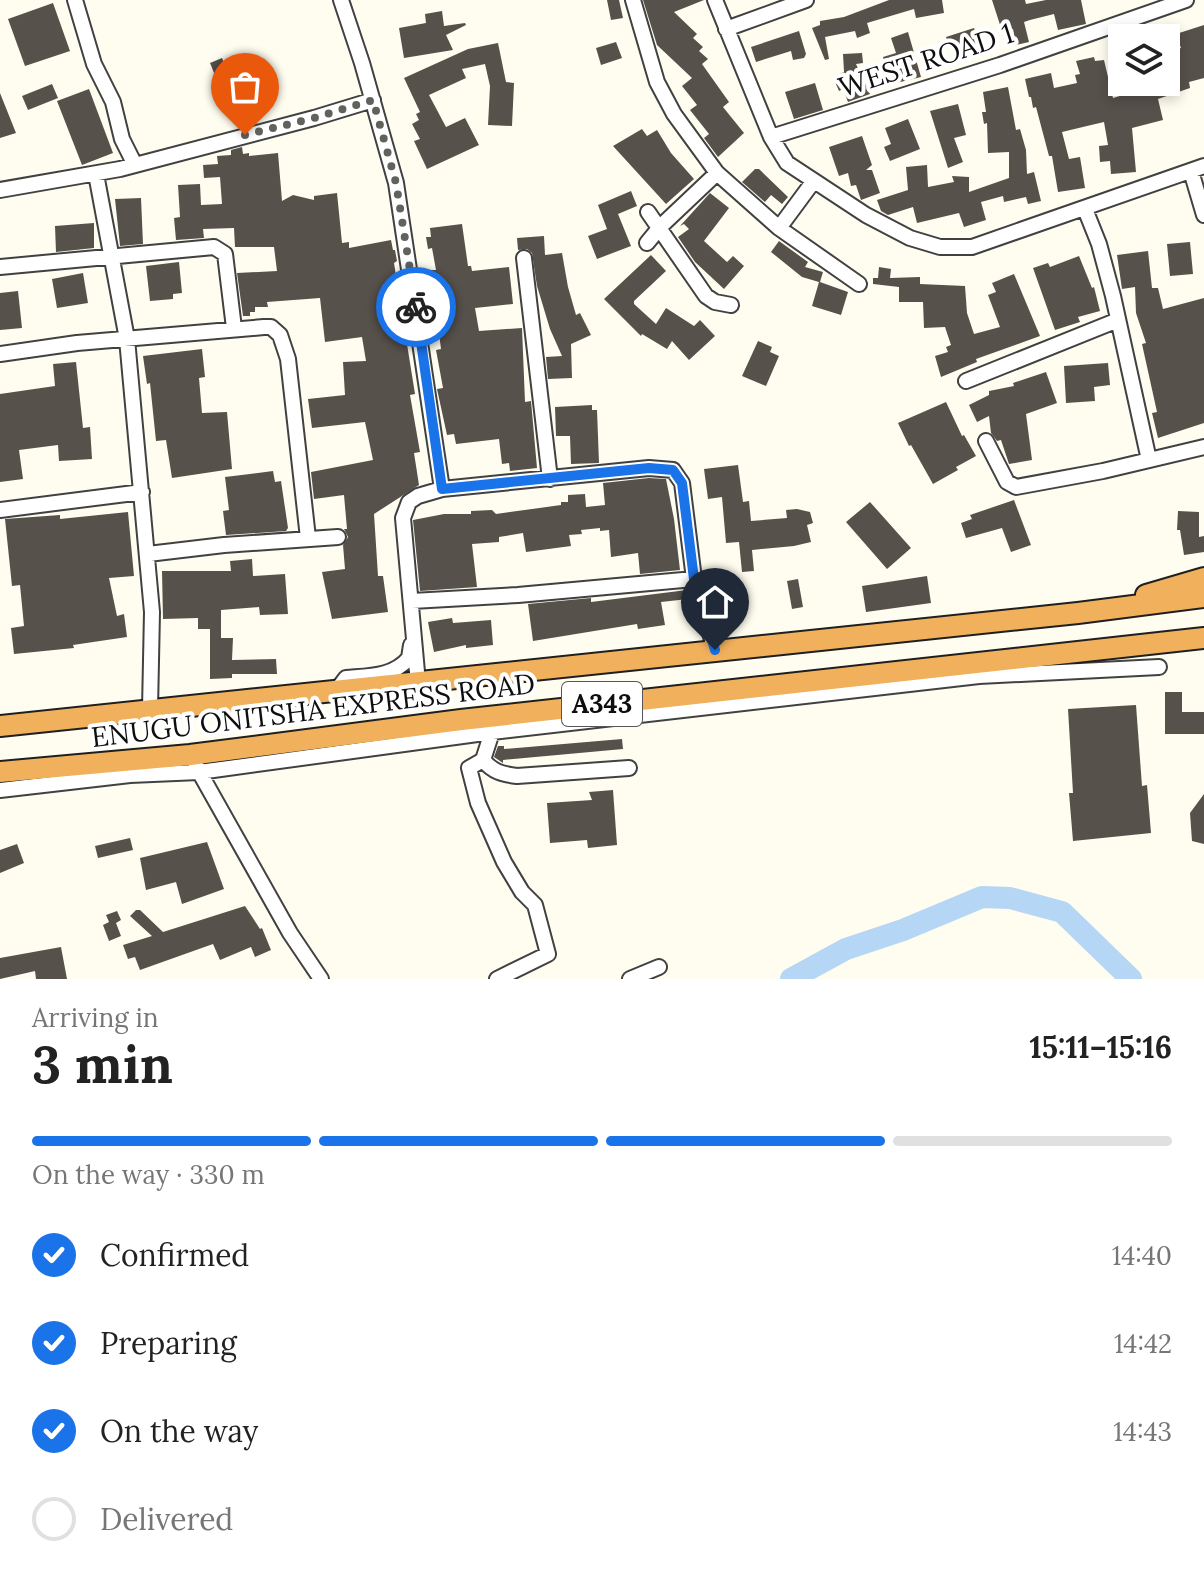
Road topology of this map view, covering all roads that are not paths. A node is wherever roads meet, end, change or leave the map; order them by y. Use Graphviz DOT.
graph roads {
  1 [pos="75,0"];
  2 [pos="341,0"];
  3 [pos="633,0"];
  4 [pos="715,0"];
  5 [pos="806,0"];
  6 [pos="1186,0"];
  7 [pos="726,29"];
  8 [pos="373,100"];
  9 [pos="771,137"];
  10 [pos="135,165"];
  11 [pos="1198,169"];
  12 [pos="717,173"];
  13 [pos="96,174"];
  14 [pos="813,182"];
  15 [pos="0,190"];
  16 [pos="1085,209"];
  17 [pos="648,212"];
  18 [pos="1204,215"];
  19 [pos="661,226"];
  20 [pos="779,228"];
  21 [pos="647,243"];
  22 [pos="111,257"];
  23 [pos="524,258"];
  24 [pos="0,267"];
  25 [pos="859,284"];
  26 [pos="731,305"];
  27 [pos="1118,320"];
  28 [pos="234,328"];
  29 [pos="127,339"];
  30 [pos="0,354"];
  31 [pos="966,381"];
  32 [pos="986,441"];
  33 [pos="1204,447"];
  34 [pos="1149,460"];
  35 [pos="550,479"];
  36 [pos="442,489"];
  37 [pos="142,492"];
  38 [pos="0,510"];
  39 [pos="338,537"];
  40 [pos="308,538"];
  41 [pos="148,554"];
  42 [pos="1204,578"];
  43 [pos="694,579"];
  44 [pos="1204,597"];
  45 [pos="412,601"];
  46 [pos="1078,613"];
  47 [pos="414,637"];
  48 [pos="1204,638"];
  49 [pos="1147,643"];
  50 [pos="715,650"];
  51 [pos="1204,651"];
  52 [pos="1159,667"];
  53 [pos="418,683"];
  54 [pos="337,690"];
  55 [pos="150,709"];
  56 [pos="0,726"];
  57 [pos="492,732"];
  58 [pos="483,760"];
  59 [pos="194,763"];
  60 [pos="629,768"];
  61 [pos="0,772"];
  62 [pos="0,790"];
  63 [pos="659,967"];
  64 [pos="321,979"];
  65 [pos="497,979"];
  66 [pos="630,979"];
  1 -- 10 [label="street"];
  2 -- 8 [label="street"];
  3 -- 12 [label="street"];
  4 -- 7 [label="street"];
  5 -- 7 [label="street"];
  6 -- 9 [label="street, WEST ROAD 1"];
  7 -- 9 [label="street"];
  8 -- 10 [label="street"];
  8 -- 36 [label="street"];
  9 -- 14 [label="street"];
  10 -- 13 [label="street"];
  11 -- 16 [label="street"];
  11 -- 18 [label="street"];
  12 -- 19 [label="street"];
  12 -- 20 [label="street"];
  13 -- 15 [label="street"];
  13 -- 22 [label="street"];
  14 -- 16 [label="street"];
  14 -- 20 [label="street"];
  16 -- 27 [label="street"];
  17 -- 19 [label="street"];
  19 -- 21 [label="street"];
  19 -- 26 [label="street"];
  20 -- 25 [label="street"];
  22 -- 24 [label="street"];
  22 -- 28 [label="street"];
  22 -- 29 [label="street"];
  23 -- 35 [label="street"];
  27 -- 31 [label="street"];
  27 -- 34 [label="street"];
  28 -- 29 [label="street"];
  28 -- 40 [label="street"];
  29 -- 30 [label="street"];
  29 -- 37 [label="street"];
  32 -- 34 [label="street"];
  33 -- 34 [label="street"];
  35 -- 36 [label="street"];
  35 -- 43 [label="street"];
  36 -- 45 [label="street"];
  37 -- 38 [label="street"];
  37 -- 41 [label="street"];
  39 -- 40 [label="street"];
  40 -- 41 [label="street"];
  41 -- 55 [label="street"];
  42 -- 46 [label="highway"];
  43 -- 45 [label="street"];
  43 -- 50 [label="street"];
  44 -- 46 [label="highway, ENUGU ONITSHA EXPRESS ROAD / A343"];
  45 -- 47 [label="street"];
  46 -- 50 [label="highway, ENUGU ONITSHA EXPRESS ROAD / A343"];
  47 -- 53 [label="street"];
  47 -- 54 [label="street"];
  48 -- 49 [label="highway, ENUGU ONITSHA EXPRESS ROAD / A343"];
  49 -- 51 [label="highway"];
  49 -- 59 [label="highway, ENUGU ONITSHA EXPRESS ROAD / A343"];
  50 -- 53 [label="highway, ENUGU ONITSHA EXPRESS ROAD / A343"];
  52 -- 57 [label="street"];
  53 -- 54 [label="highway, ENUGU ONITSHA EXPRESS ROAD / A343"];
  54 -- 55 [label="highway, ENUGU ONITSHA EXPRESS ROAD / A343"];
  55 -- 56 [label="highway, ENUGU ONITSHA EXPRESS ROAD / A343"];
  57 -- 58 [label="street"];
  57 -- 59 [label="street"];
  58 -- 60 [label="street"];
  58 -- 65 [label="street"];
  59 -- 61 [label="highway, ENUGU ONITSHA EXPRESS ROAD / A343"];
  59 -- 62 [label="street"];
  59 -- 64 [label="street"];
  63 -- 66 [label="street"];
}
